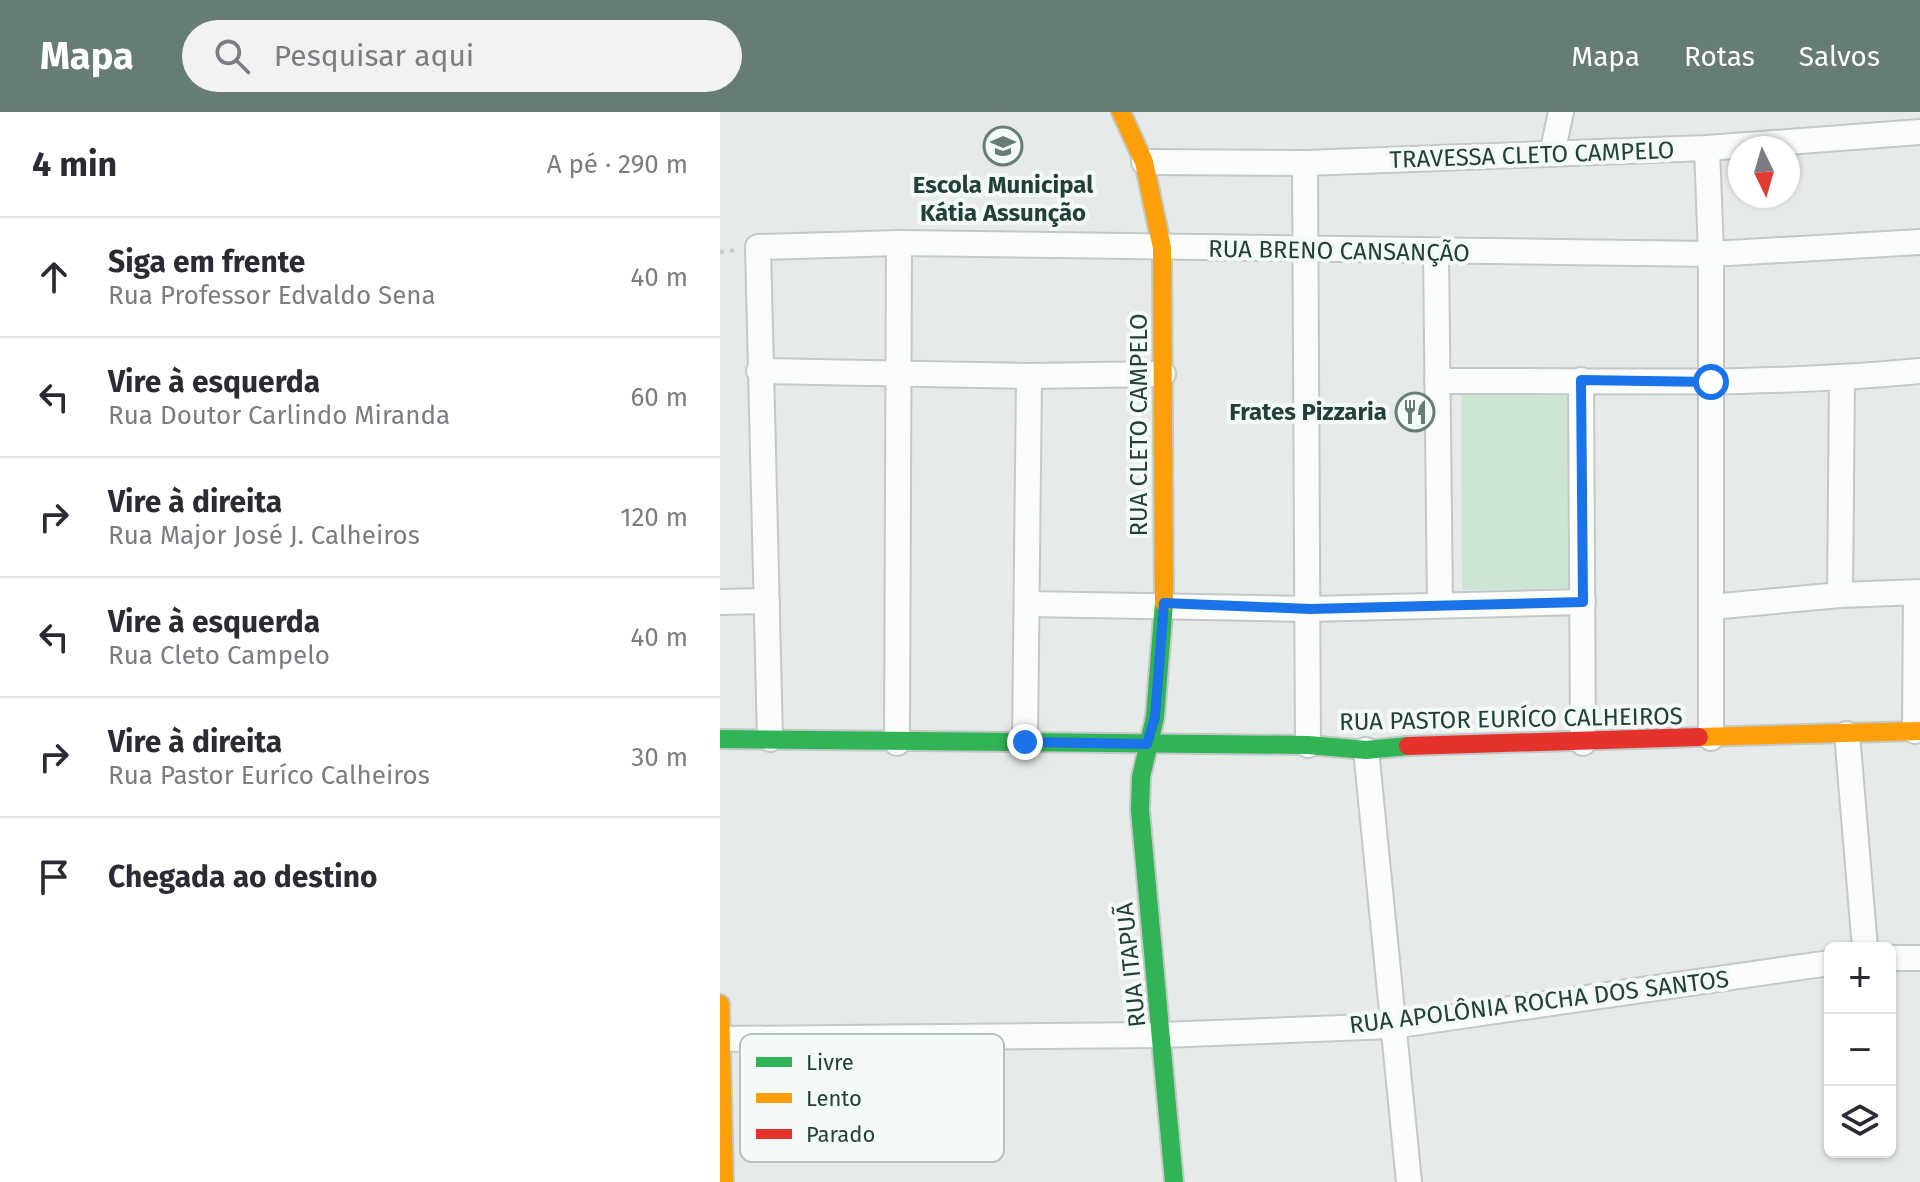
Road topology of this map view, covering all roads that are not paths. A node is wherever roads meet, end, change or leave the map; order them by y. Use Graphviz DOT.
graph roads {
  1 [pos="1121,112"];
  2 [pos="1561,112"];
  3 [pos="1920,132"];
  4 [pos="1707,148"];
  5 [pos="1552,154"];
  6 [pos="1144,162"];
  7 [pos="1305,163"];
  8 [pos="1920,242"];
  9 [pos="899,243"];
  10 [pos="1162,248"];
  11 [pos="1308,251"];
  12 [pos="1436,253"];
  13 [pos="1711,254"];
  14 [pos="759,371"];
  15 [pos="1920,371"];
  16 [pos="900,374"];
  17 [pos="1163,374"];
  18 [pos="1029,376"];
  19 [pos="1842,379"];
  20 [pos="1581,380"];
  21 [pos="1437,381"];
  22 [pos="1711,382"];
  23 [pos="1918,592"];
  24 [pos="1840,595"];
  25 [pos="767,601"];
  26 [pos="720,602"];
  27 [pos="1583,602"];
  28 [pos="1164,603"];
  29 [pos="1027,604"];
  30 [pos="1440,605"];
  31 [pos="1711,607"];
  32 [pos="1310,609"];
  33 [pos="1918,731"];
  34 [pos="1847,734"];
  35 [pos="1711,738"];
  36 [pos="728,739"];
  37 [pos="770,739"];
  38 [pos="1025,742"];
  39 [pos="897,743"];
  40 [pos="1583,743"];
  41 [pos="1147,744"];
  42 [pos="1308,745"];
  43 [pos="1366,750"];
  44 [pos="722,759"];
  45 [pos="1864,942"];
  46 [pos="1896,958"];
  47 [pos="1920,958"];
  48 [pos="1824,964"];
  49 [pos="720,1004"];
  50 [pos="1392,1026"];
  51 [pos="1162,1035"];
  52 [pos="1004,1036"];
  53 [pos="720,1039"];
  54 [pos="740,1039"];
  55 [pos="724,1182"];
  56 [pos="1174,1182"];
  57 [pos="1409,1182"];
  1 -- 6 [label="main road, RUA CLETO CAMPELO"];
  2 -- 5 [label="street"];
  3 -- 4 [label="street, TRAVESSA CLETO CAMPELO"];
  4 -- 5 [label="street, TRAVESSA CLETO CAMPELO"];
  4 -- 13 [label="street"];
  5 -- 7 [label="street, TRAVESSA CLETO CAMPELO"];
  6 -- 7 [label="street, TRAVESSA CLETO CAMPELO"];
  6 -- 10 [label="main road, RUA CLETO CAMPELO"];
  7 -- 11 [label="street"];
  8 -- 13 [label="street, RUA BRENO CANSANÇÃO"];
  9 -- 10 [label="street, RUA BRENO CANSANÇÃO"];
  9 -- 14 [label="street, RUA BRENO CANSANÇÃO"];
  9 -- 16 [label="street"];
  10 -- 11 [label="street, RUA BRENO CANSANÇÃO"];
  10 -- 17 [label="main road, RUA CLETO CAMPELO"];
  11 -- 12 [label="street, RUA BRENO CANSANÇÃO"];
  11 -- 32 [label="street"];
  12 -- 13 [label="street, RUA BRENO CANSANÇÃO"];
  12 -- 21 [label="street"];
  13 -- 22 [label="street"];
  14 -- 16 [label="street"];
  14 -- 25 [label="street"];
  15 -- 19 [label="street"];
  16 -- 18 [label="street"];
  16 -- 39 [label="street"];
  17 -- 18 [label="street"];
  17 -- 28 [label="main road, RUA CLETO CAMPELO"];
  18 -- 29 [label="street"];
  19 -- 22 [label="street"];
  19 -- 24 [label="street"];
  20 -- 21 [label="street"];
  20 -- 22 [label="street"];
  20 -- 27 [label="street"];
  21 -- 30 [label="street"];
  22 -- 31 [label="street"];
  23 -- 24 [label="street"];
  23 -- 33 [label="street"];
  24 -- 31 [label="street"];
  25 -- 26 [label="street"];
  25 -- 37 [label="street"];
  27 -- 30 [label="street"];
  27 -- 40 [label="street"];
  28 -- 29 [label="street"];
  28 -- 32 [label="street"];
  28 -- 41 [label="main road, RUA CLETO CAMPELO"];
  29 -- 38 [label="street"];
  30 -- 32 [label="street"];
  31 -- 35 [label="street"];
  32 -- 42 [label="street"];
  33 -- 34 [label="main road, RUA PASTOR EURÍCO CALHEIROS"];
  34 -- 35 [label="main road, RUA PASTOR EURÍCO CALHEIROS"];
  34 -- 45 [label="street"];
  35 -- 40 [label="main road, RUA PASTOR EURÍCO CALHEIROS"];
  36 -- 37 [label="main road, RUA PASTOR EURÍCO CALHEIROS"];
  36 -- 44 [label="main road"];
  37 -- 39 [label="main road, RUA PASTOR EURÍCO CALHEIROS"];
  38 -- 39 [label="main road, RUA PASTOR EURÍCO CALHEIROS"];
  38 -- 41 [label="main road, RUA PASTOR EURÍCO CALHEIROS"];
  40 -- 43 [label="main road, RUA PASTOR EURÍCO CALHEIROS"];
  41 -- 42 [label="main road, RUA PASTOR EURÍCO CALHEIROS"];
  41 -- 51 [label="main road, RUA ITAPUÃ"];
  42 -- 43 [label="main road, RUA PASTOR EURÍCO CALHEIROS"];
  43 -- 50 [label="street"];
  46 -- 47 [label="street"];
  48 -- 50 [label="street, RUA APOLÔNIA ROCHA DOS SANTOS"];
  49 -- 53 [label="main road"];
  50 -- 51 [label="street, RUA APOLÔNIA ROCHA DOS SANTOS"];
  50 -- 57 [label="street"];
  51 -- 52 [label="street, RUA APOLÔNIA ROCHA DOS SANTOS"];
  51 -- 56 [label="main road, RUA ITAPUÃ"];
  53 -- 54 [label="street, RUA APOLÔNIA ROCHA DOS SANTOS"];
  53 -- 55 [label="main road"];
}
